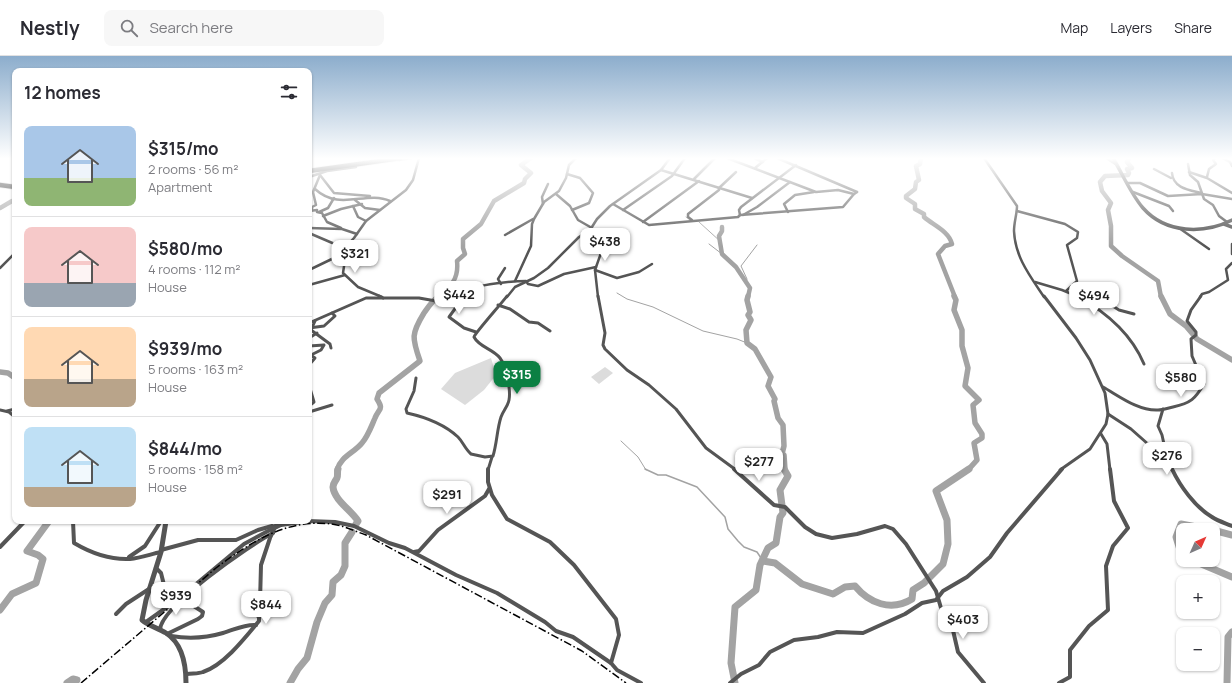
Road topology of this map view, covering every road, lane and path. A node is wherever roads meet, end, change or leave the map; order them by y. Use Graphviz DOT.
graph roads {
  1 [pos="331,187"];
  2 [pos="407,187"];
  3 [pos="546,187"];
  4 [pos="561,187"];
  5 [pos="587,187"];
  6 [pos="637,187"];
  7 [pos="656,187"];
  8 [pos="690,187"];
  9 [pos="766,187"];
  10 [pos="783,187"];
  11 [pos="804,187"];
  12 [pos="846,187"];
  13 [pos="1004,187"];
  14 [pos="1130,187"];
  15 [pos="1148,187"];
  16 [pos="1184,187"];
  17 [pos="1200,187"];
  18 [pos="1223,187"];
  19 [pos="719,188"];
  20 [pos="315,189"];
  21 [pos="313,192"];
  22 [pos="816,192"];
  23 [pos="1133,192"];
  24 [pos="1202,193"];
  25 [pos="1232,193"];
  26 [pos="556,194"];
  27 [pos="854,194"];
  28 [pos="315,197"];
  29 [pos="373,197"];
  30 [pos="312,198"];
  31 [pos="334,198"];
  32 [pos="752,198"];
  33 [pos="1232,199"];
  34 [pos="355,200"];
  35 [pos="390,201"];
  36 [pos="362,204"];
  37 [pos="543,204"];
  38 [pos="613,204"];
  39 [pos="353,206"];
  40 [pos="312,207"];
  41 [pos="312,210"];
  42 [pos="380,210"];
  43 [pos="572,210"];
  44 [pos="623,210"];
  45 [pos="1017,211"];
  46 [pos="1174,211"];
  47 [pos="319,212"];
  48 [pos="788,212"];
  49 [pos="741,215"];
  50 [pos="322,216"];
  51 [pos="534,219"];
  52 [pos="693,220"];
  53 [pos="1232,220"];
  54 [pos="366,221"];
  55 [pos="643,222"];
  56 [pos="1225,223"];
  57 [pos="312,228"];
  58 [pos="1179,228"];
  59 [pos="1232,228"];
  60 [pos="342,229"];
  61 [pos="591,229"];
  62 [pos="312,234"];
  63 [pos="357,234"];
  64 [pos="505,235"];
  65 [pos="1232,240"];
  66 [pos="1232,244"];
  67 [pos="343,249"];
  68 [pos="1209,249"];
  69 [pos="1232,254"];
  70 [pos="12,256"];
  71 [pos="1232,263"];
  72 [pos="652,264"];
  73 [pos="0,268"];
  74 [pos="505,268"];
  75 [pos="596,268"];
  76 [pos="312,269"];
  77 [pos="345,275"];
  78 [pos="515,281"];
  79 [pos="526,281"];
  80 [pos="1035,282"];
  81 [pos="312,284"];
  82 [pos="501,284"];
  83 [pos="468,290"];
  84 [pos="1066,291"];
  85 [pos="1070,293"];
  86 [pos="385,298"];
  87 [pos="438,300"];
  88 [pos="454,301"];
  89 [pos="498,305"];
  90 [pos="332,313"];
  91 [pos="1134,314"];
  92 [pos="315,321"];
  93 [pos="312,322"];
  94 [pos="312,325"];
  95 [pos="312,328"];
  96 [pos="312,330"];
  97 [pos="550,331"];
  98 [pos="476,332"];
  99 [pos="317,333"];
  100 [pos="312,336"];
  101 [pos="326,341"];
  102 [pos="323,344"];
  103 [pos="312,346"];
  104 [pos="331,348"];
  105 [pos="313,356"];
  106 [pos="312,362"];
  107 [pos="1144,364"];
  108 [pos="416,378"];
  109 [pos="1102,386"];
  110 [pos="312,393"];
  111 [pos="312,404"];
  112 [pos="332,405"];
  113 [pos="1163,409"];
  114 [pos="0,410"];
  115 [pos="12,410"];
  116 [pos="5,411"];
  117 [pos="312,411"];
  118 [pos="1108,414"];
  119 [pos="12,415"];
  120 [pos="1101,434"];
  121 [pos="493,456"];
  122 [pos="1166,458"];
  123 [pos="489,489"];
  124 [pos="312,521"];
  125 [pos="22,524"];
  126 [pos="73,524"];
  127 [pos="159,524"];
  128 [pos="166,524"];
  129 [pos="277,524"];
  130 [pos="292,524"];
  131 [pos="1232,526"];
  132 [pos="276,527"];
  133 [pos="272,533"];
  134 [pos="0,547"];
  135 [pos="161,551"];
  136 [pos="413,552"];
  137 [pos="126,559"];
  138 [pos="156,568"];
  139 [pos="149,589"];
  140 [pos="939,597"];
  141 [pos="179,600"];
  142 [pos="116,614"];
  143 [pos="145,623"];
  144 [pos="256,624"];
  145 [pos="160,630"];
  146 [pos="169,635"];
  147 [pos="611,663"];
  148 [pos="187,674"];
  149 [pos="186,683"];
  150 [pos="641,683"];
  151 [pos="730,683"];
  152 [pos="984,683"];
  153 [pos="1059,683"];
  1 -- 29 [label="street"];
  2 -- 35 [label="street"];
  3 -- 37 [label="street"];
  4 -- 26 [label="street"];
  5 -- 43 [label="street"];
  6 -- 38 [label="street"];
  7 -- 44 [label="street"];
  8 -- 55 [label="street"];
  9 -- 32 [label="street"];
  10 -- 49 [label="street"];
  11 -- 22 [label="street"];
  12 -- 27 [label="street"];
  13 -- 45 [label="street"];
  14 -- 23 [label="street"];
  15 -- 24 [label="street"];
  16 -- 24 [label="street"];
  17 -- 24 [label="street"];
  18 -- 25 [label="street"];
  19 -- 32 [label="street"];
  19 -- 52 [label="street"];
  20 -- 21 [label="street"];
  20 -- 31 [label="street"];
  21 -- 28 [label="street"];
  22 -- 27 [label="street"];
  22 -- 48 [label="street"];
  23 -- 46 [label="street"];
  23 -- 58 [label="street"];
  24 -- 33 [label="street"];
  24 -- 56 [label="street"];
  26 -- 37 [label="street"];
  26 -- 43 [label="street"];
  27 -- 48 [label="street"];
  28 -- 30 [label="street"];
  28 -- 40 [label="street"];
  29 -- 34 [label="street"];
  29 -- 35 [label="street"];
  31 -- 34 [label="street"];
  31 -- 47 [label="street"];
  32 -- 49 [label="street"];
  34 -- 36 [label="street"];
  35 -- 42 [label="street"];
  36 -- 39 [label="street"];
  36 -- 42 [label="street"];
  37 -- 51 [label="street"];
  38 -- 44 [label="street"];
  38 -- 61 [label="street"];
  39 -- 50 [label="street"];
  39 -- 54 [label="street"];
  41 -- 47 [label="street"];
  42 -- 54 [label="street"];
  43 -- 61 [label="street"];
  44 -- 55 [label="street"];
  45 -- 80 [label="street"];
  45 -- 84 [label="street"];
  47 -- 50 [label="street"];
  48 -- 49 [label="street"];
  49 -- 52 [label="street"];
  50 -- 60 [label="street"];
  51 -- 64 [label="street"];
  51 -- 78 [label="street"];
  52 -- 55 [label="street"];
  53 -- 56 [label="street"];
  54 -- 63 [label="street"];
  56 -- 58 [label="street"];
  56 -- 59 [label="street"];
  57 -- 60 [label="street"];
  58 -- 68 [label="street"];
  60 -- 63 [label="street"];
  61 -- 75 [label="street"];
  61 -- 79 [label="street"];
  62 -- 67 [label="street"];
  63 -- 67 [label="street"];
  65 -- 66 [label="street"];
  66 -- 69 [label="street"];
  67 -- 76 [label="street"];
  67 -- 77 [label="street"];
  70 -- 73 [label="street"];
  71 -- 113 [label="street"];
  72 -- 75 [label="street"];
  74 -- 82 [label="street"];
  75 -- 79 [label="street"];
  75 -- 140 [label="street"];
  77 -- 81 [label="street"];
  77 -- 86 [label="street"];
  78 -- 79 [label="street"];
  78 -- 82 [label="street"];
  79 -- 89 [label="street"];
  80 -- 84 [label="street"];
  80 -- 109 [label="street"];
  82 -- 83 [label="street"];
  83 -- 87 [label="street"];
  83 -- 88 [label="street"];
  84 -- 85 [label="street"];
  85 -- 91 [label="street"];
  85 -- 107 [label="street"];
  86 -- 87 [label="street"];
  86 -- 90 [label="street"];
  87 -- 88 [label="street"];
  88 -- 98 [label="street"];
  89 -- 97 [label="street"];
  89 -- 98 [label="street"];
  90 -- 92 [label="street"];
  90 -- 95 [label="street"];
  92 -- 93 [label="street"];
  92 -- 94 [label="street"];
  96 -- 99 [label="street"];
  98 -- 121 [label="street"];
  99 -- 100 [label="street"];
  99 -- 101 [label="street"];
  101 -- 102 [label="street"];
  101 -- 104 [label="street"];
  102 -- 103 [label="street"];
  102 -- 105 [label="street"];
  105 -- 106 [label="street"];
  108 -- 121 [label="street"];
  109 -- 113 [label="street"];
  109 -- 118 [label="street"];
  110 -- 111 [label="street"];
  112 -- 117 [label="street"];
  113 -- 122 [label="street"];
  114 -- 116 [label="street"];
  115 -- 116 [label="street"];
  116 -- 119 [label="street"];
  118 -- 120 [label="street"];
  118 -- 122 [label="street"];
  120 -- 140 [label="street"];
  120 -- 153 [label="street"];
  121 -- 123 [label="street"];
  122 -- 131 [label="street"];
  123 -- 136 [label="street"];
  123 -- 147 [label="street"];
  124 -- 136 [label="street"];
  125 -- 134 [label="street"];
  126 -- 137 [label="street"];
  127 -- 137 [label="street"];
  128 -- 135 [label="street"];
  129 -- 132 [label="street"];
  130 -- 132 [label="street"];
  132 -- 133 [label="street"];
  132 -- 135 [label="street"];
  132 -- 141 [label="street"];
  133 -- 141 [label="street"];
  133 -- 144 [label="street"];
  135 -- 137 [label="street"];
  135 -- 138 [label="street"];
  136 -- 147 [label="street"];
  138 -- 139 [label="street"];
  138 -- 141 [label="street"];
  139 -- 142 [label="street"];
  139 -- 143 [label="street"];
  140 -- 151 [label="street"];
  140 -- 152 [label="street"];
  141 -- 143 [label="street"];
  141 -- 145 [label="street"];
  141 -- 146 [label="street"];
  143 -- 145 [label="street"];
  144 -- 146 [label="street"];
  144 -- 148 [label="street"];
  145 -- 146 [label="street"];
  146 -- 148 [label="street"];
  147 -- 150 [label="street"];
  148 -- 149 [label="street"];
}
